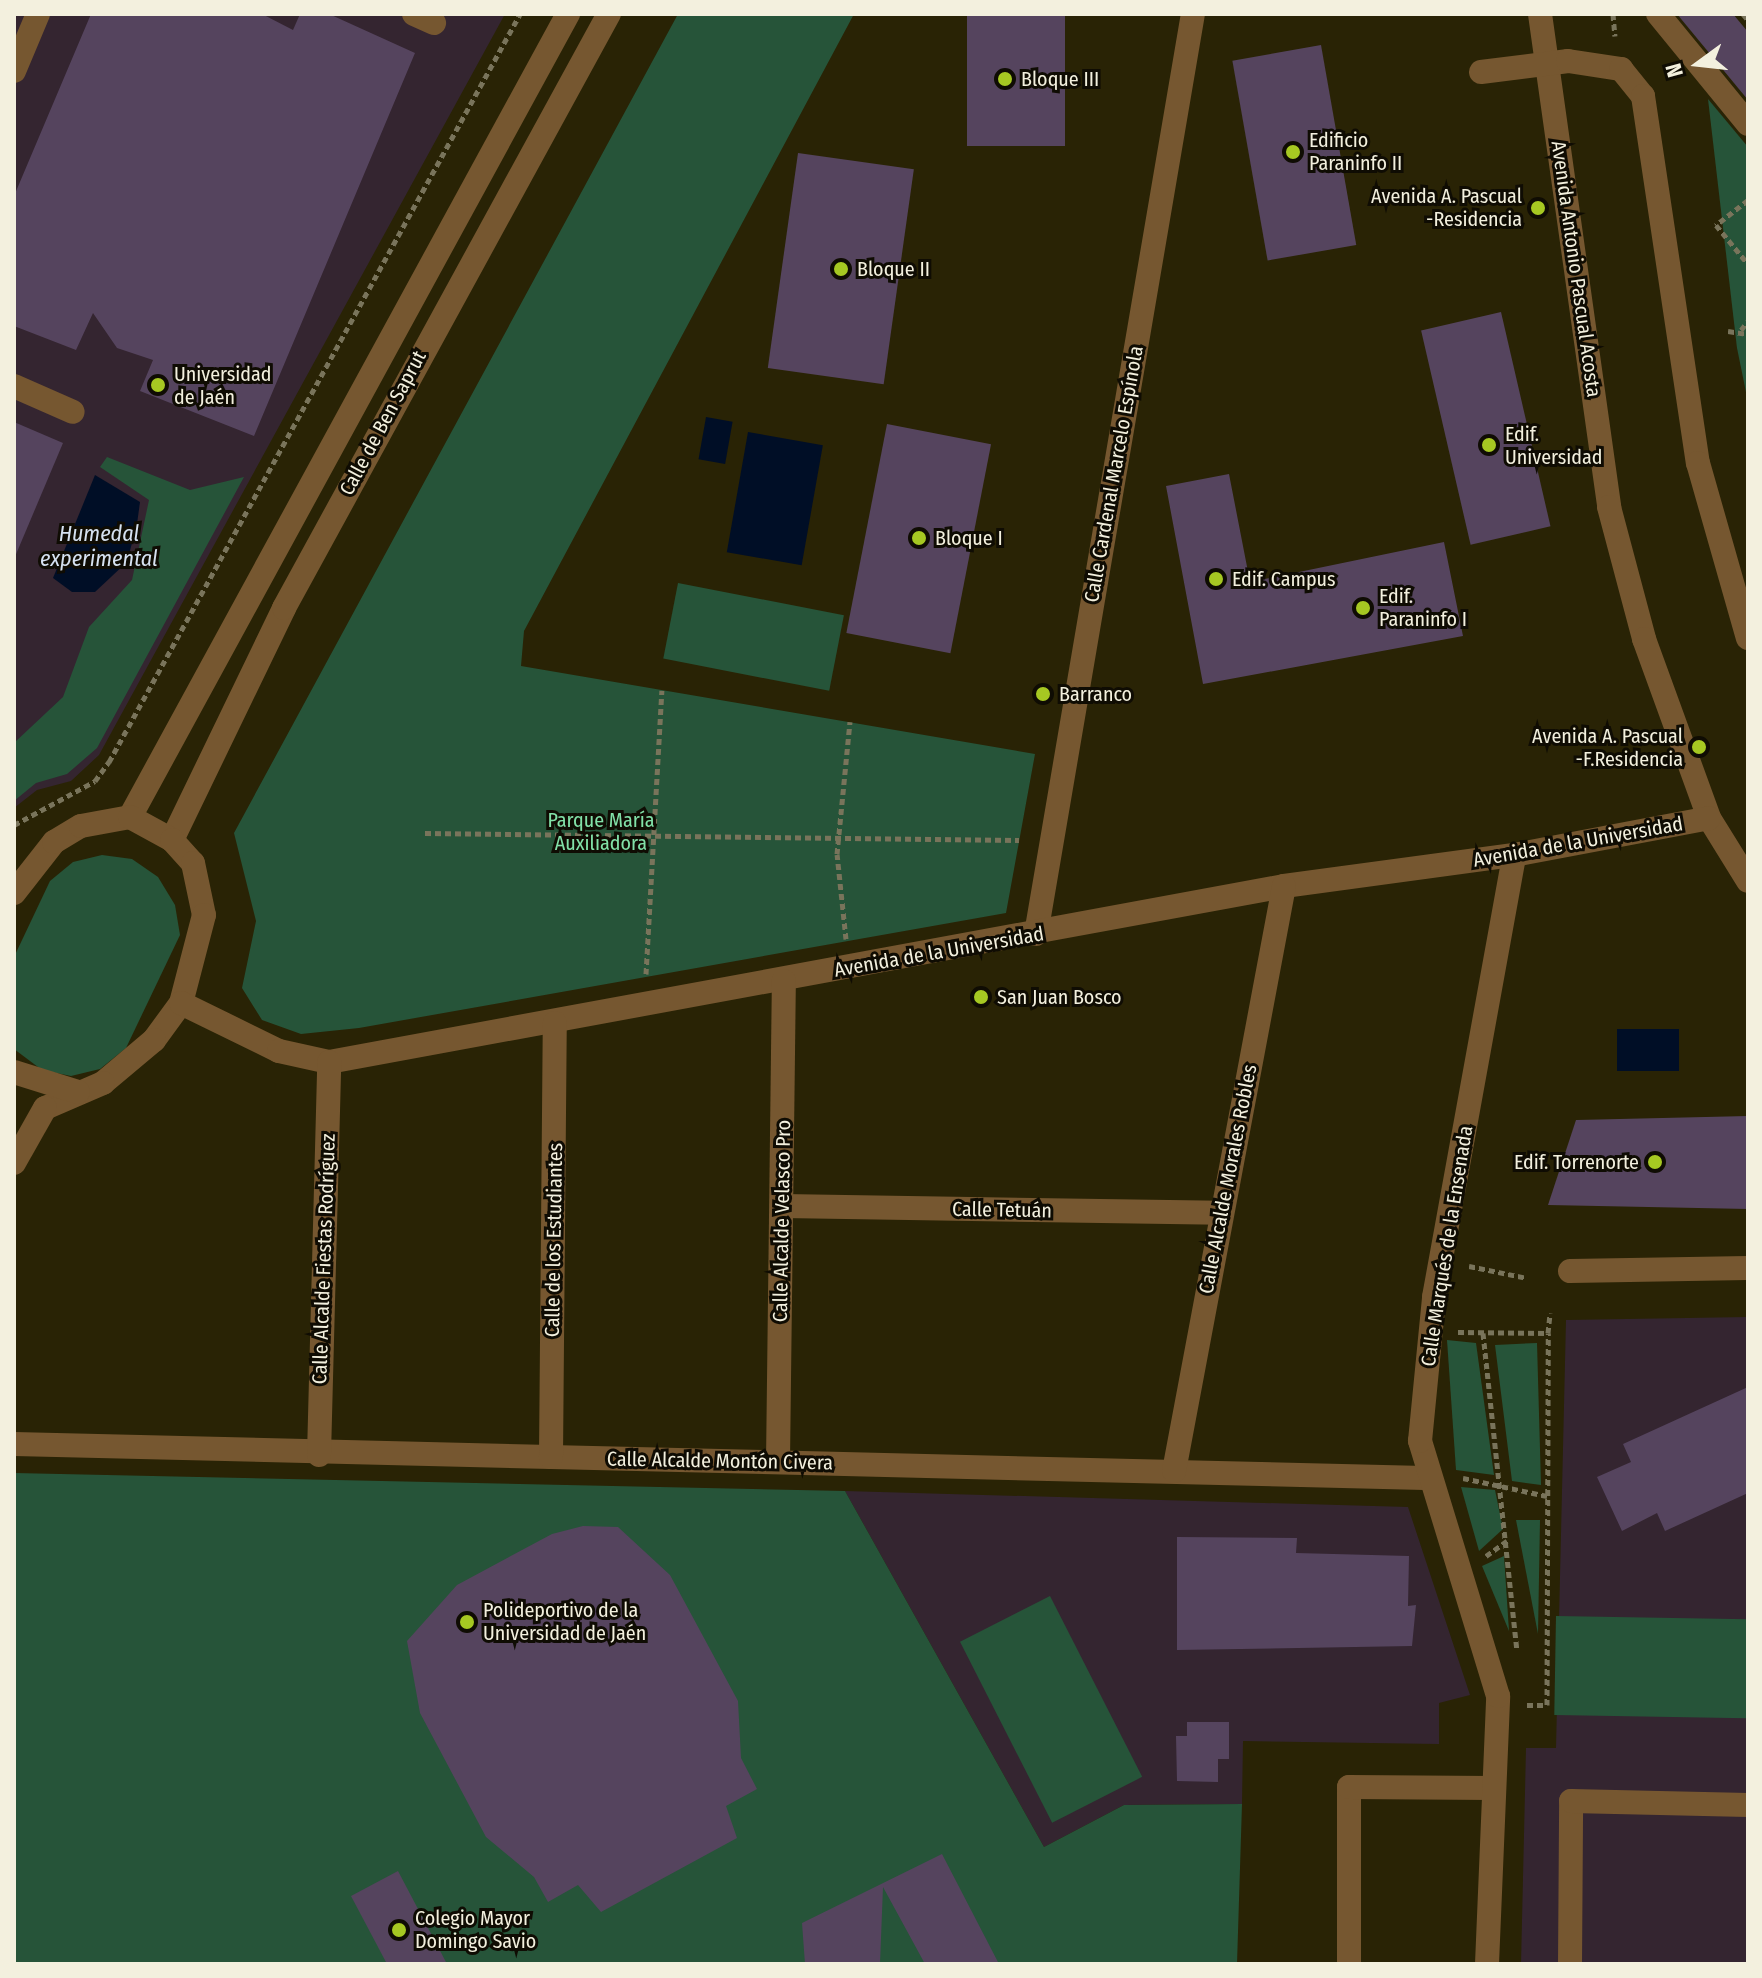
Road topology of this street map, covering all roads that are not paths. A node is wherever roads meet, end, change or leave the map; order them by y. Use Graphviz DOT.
graph roads {
  1 [pos="38,14"];
  2 [pos="568,14"];
  3 [pos="609,14"];
  4 [pos="1193,14"];
  5 [pos="1540,14"];
  6 [pos="1658,14"];
  7 [pos="1547,63"];
  8 [pos="14,71"];
  9 [pos="1481,72"];
  10 [pos="1748,124"];
  11 [pos="14,386"];
  12 [pos="73,412"];
  13 [pos="1742,595"];
  14 [pos="1748,638"];
  15 [pos="130,817"];
  16 [pos="1709,818"];
  17 [pos="172,840"];
  18 [pos="1514,855"];
  19 [pos="1748,881"];
  20 [pos="1284,886"];
  21 [pos="14,893"];
  22 [pos="1036,934"];
  23 [pos="784,981"];
  24 [pos="181,1003"];
  25 [pos="555,1023"];
  26 [pos="329,1062"];
  27 [pos="14,1072"];
  28 [pos="78,1092"];
  29 [pos="14,1163"];
  30 [pos="783,1206"];
  31 [pos="1220,1213"];
  32 [pos="1748,1268"];
  33 [pos="1570,1271"];
  34 [pos="14,1444"];
  35 [pos="319,1455"];
  36 [pos="551,1457"];
  37 [pos="778,1462"];
  38 [pos="1174,1471"];
  39 [pos="1425,1478"];
  40 [pos="1492,1788"];
  41 [pos="1748,1805"];
  42 [pos="1349,1964"];
  43 [pos="1487,1964"];
  44 [pos="1570,1964"];
  1 -- 8 [label="street"];
  2 -- 15 [label="street, Calle de Ben Saprut"];
  3 -- 17 [label="street, Calle de Ben Saprut"];
  4 -- 22 [label="street, Calle Cardenal Marcelo Espínola"];
  5 -- 7 [label="street, Avenida Antonio Pascual Acosta"];
  6 -- 10 [label="street"];
  7 -- 9 [label="street"];
  7 -- 13 [label="street"];
  7 -- 16 [label="street, Avenida Antonio Pascual Acosta"];
  11 -- 12 [label="street"];
  13 -- 14 [label="street"];
  15 -- 17 [label="street"];
  15 -- 21 [label="street"];
  16 -- 18 [label="street, Avenida de la Universidad"];
  16 -- 19 [label="street, Avenida Antonio Pascual Acosta"];
  17 -- 24 [label="street"];
  18 -- 20 [label="street, Avenida de la Universidad"];
  18 -- 39 [label="street, Calle Marqués de la Ensenada"];
  20 -- 22 [label="street, Avenida de la Universidad"];
  20 -- 31 [label="street, Calle Alcalde Morales Robles"];
  22 -- 23 [label="street, Avenida de la Universidad"];
  23 -- 25 [label="street, Avenida de la Universidad"];
  23 -- 30 [label="street, Calle Alcalde Velasco Pro"];
  24 -- 26 [label="street, Avenida de la Universidad"];
  24 -- 28 [label="street"];
  25 -- 26 [label="street, Avenida de la Universidad"];
  25 -- 36 [label="street, Calle de los Estudiantes"];
  26 -- 35 [label="street, Calle Alcalde Fiestas Rodríguez"];
  27 -- 28 [label="street"];
  28 -- 29 [label="street"];
  30 -- 31 [label="street, Calle Tetuán"];
  30 -- 37 [label="street, Calle Alcalde Velasco Pro"];
  31 -- 38 [label="street, Calle Alcalde Morales Robles"];
  32 -- 33 [label="street"];
  34 -- 35 [label="street, Calle Alcalde Montón Civera"];
  35 -- 36 [label="street, Calle Alcalde Montón Civera"];
  36 -- 37 [label="street, Calle Alcalde Montón Civera"];
  37 -- 38 [label="street, Calle Alcalde Montón Civera"];
  38 -- 39 [label="street, Calle Alcalde Montón Civera"];
  39 -- 40 [label="street, Calle Marqués de la Ensenada"];
  40 -- 42 [label="street"];
  40 -- 43 [label="street, Calle Marqués de la Ensenada"];
  41 -- 44 [label="street"];
}
